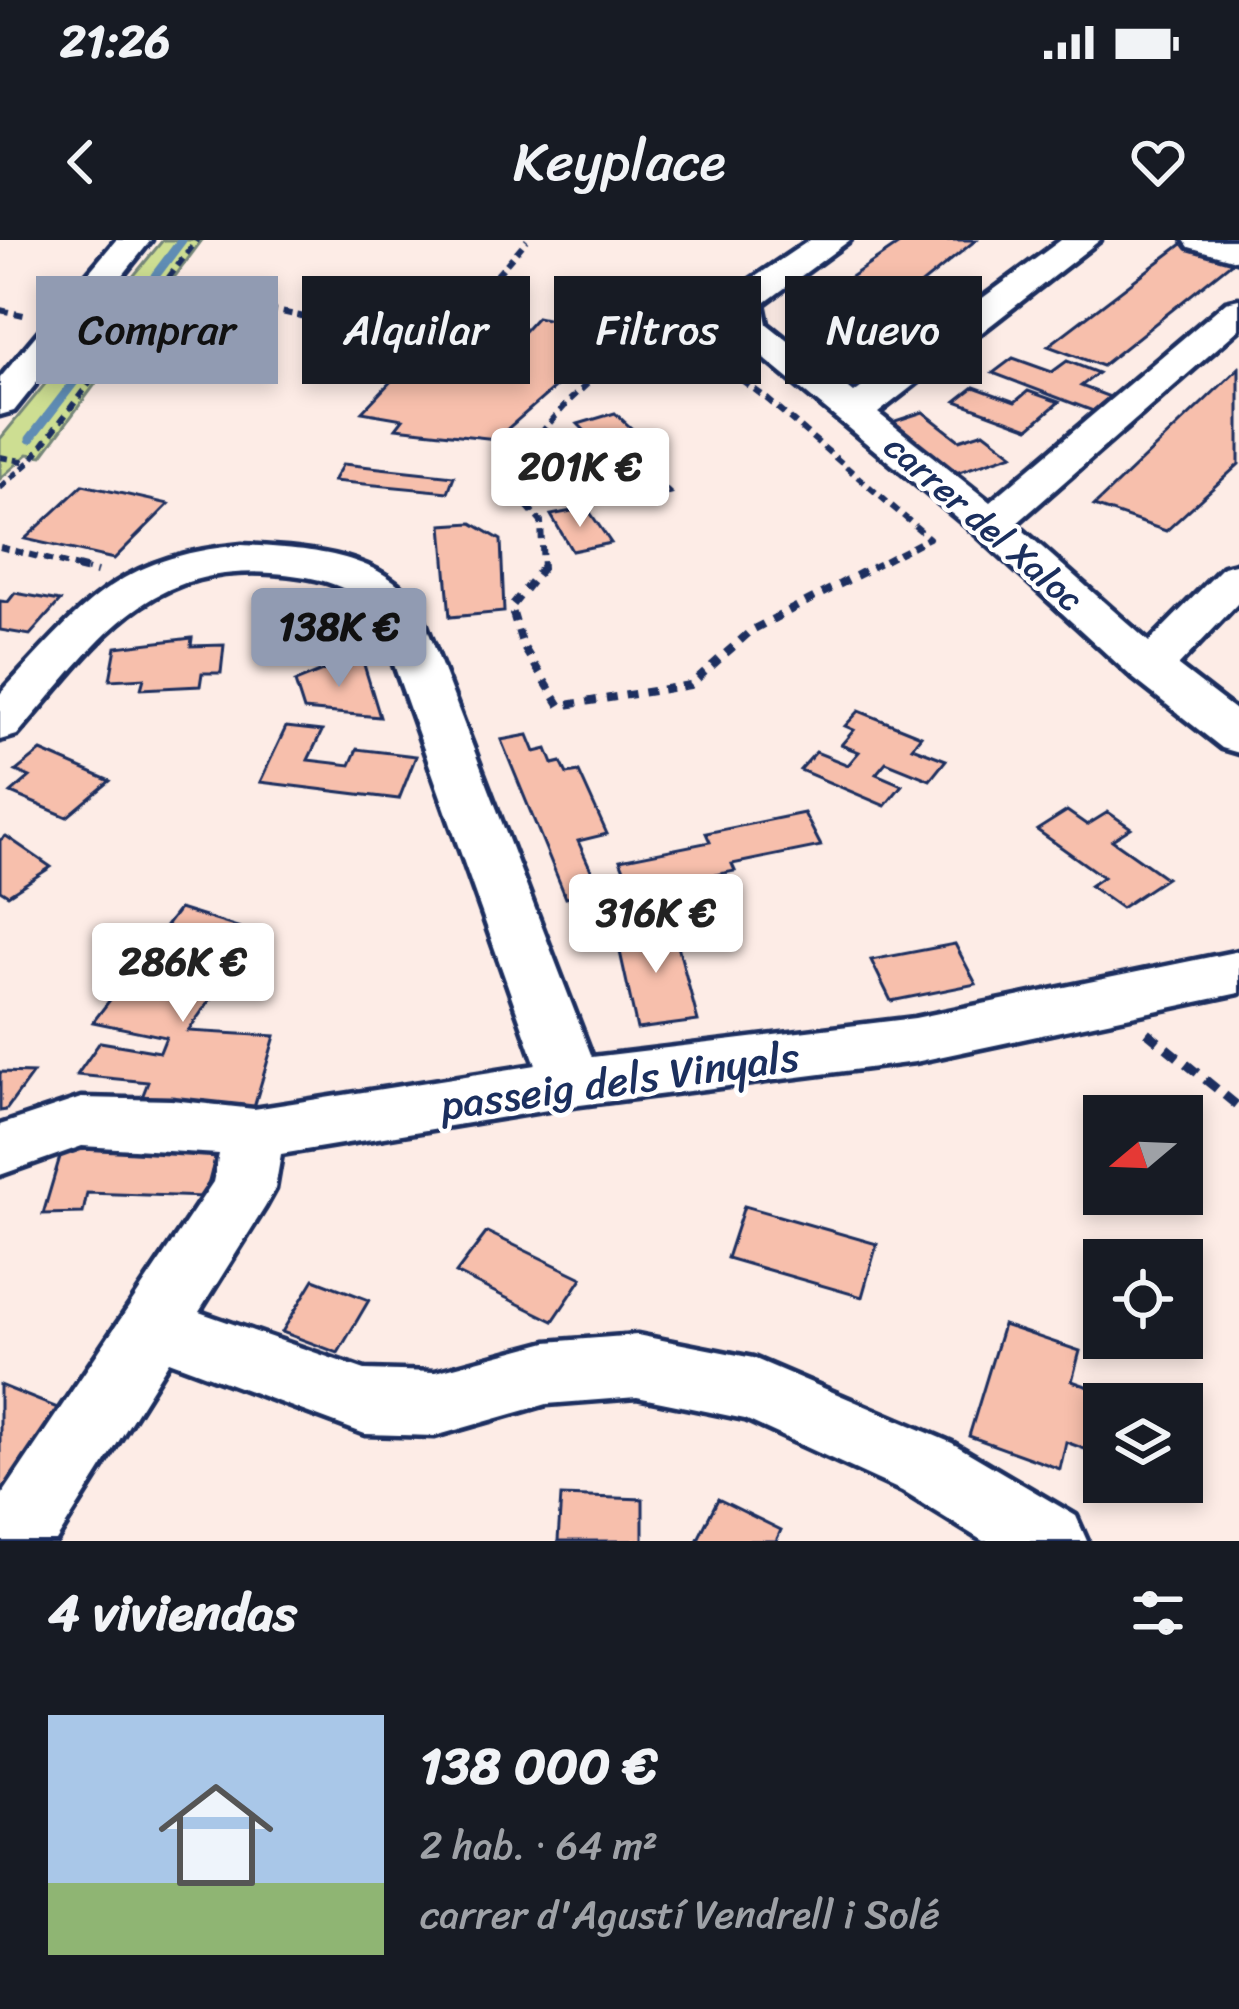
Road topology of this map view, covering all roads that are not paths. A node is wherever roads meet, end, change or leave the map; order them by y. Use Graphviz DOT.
graph roads {
  1 [pos="134,240"];
  2 [pos="833,240"];
  3 [pos="1083,240"];
  4 [pos="1201,240"];
  5 [pos="1239,251"];
  6 [pos="1239,310"];
  7 [pos="14,373"];
  8 [pos="0,403"];
  9 [pos="854,412"];
  10 [pos="990,524"];
  11 [pos="1239,576"];
  12 [pos="1150,668"];
  13 [pos="0,724"];
  14 [pos="1239,737"];
  15 [pos="1239,972"];
  16 [pos="572,1083"];
  17 [pos="254,1134"];
  18 [pos="0,1150"];
  19 [pos="154,1326"];
  20 [pos="14,1541"];
  21 [pos="1050,1541"];
  1 -- 7 [label="street"];
  2 -- 9 [label="street, carrer del Xaloc"];
  3 -- 9 [label="street"];
  4 -- 5 [label="street"];
  6 -- 10 [label="street"];
  7 -- 8 [label="street"];
  9 -- 10 [label="street, carrer del Xaloc"];
  10 -- 12 [label="street, carrer del Xaloc"];
  11 -- 12 [label="street"];
  12 -- 14 [label="street, carrer del Xaloc"];
  13 -- 16 [label="street"];
  15 -- 16 [label="street, passeig dels Vinyals"];
  16 -- 17 [label="street, passeig dels Vinyals"];
  17 -- 18 [label="street, passeig dels Vinyals"];
  17 -- 19 [label="street"];
  19 -- 20 [label="street"];
  19 -- 21 [label="street"];
}
